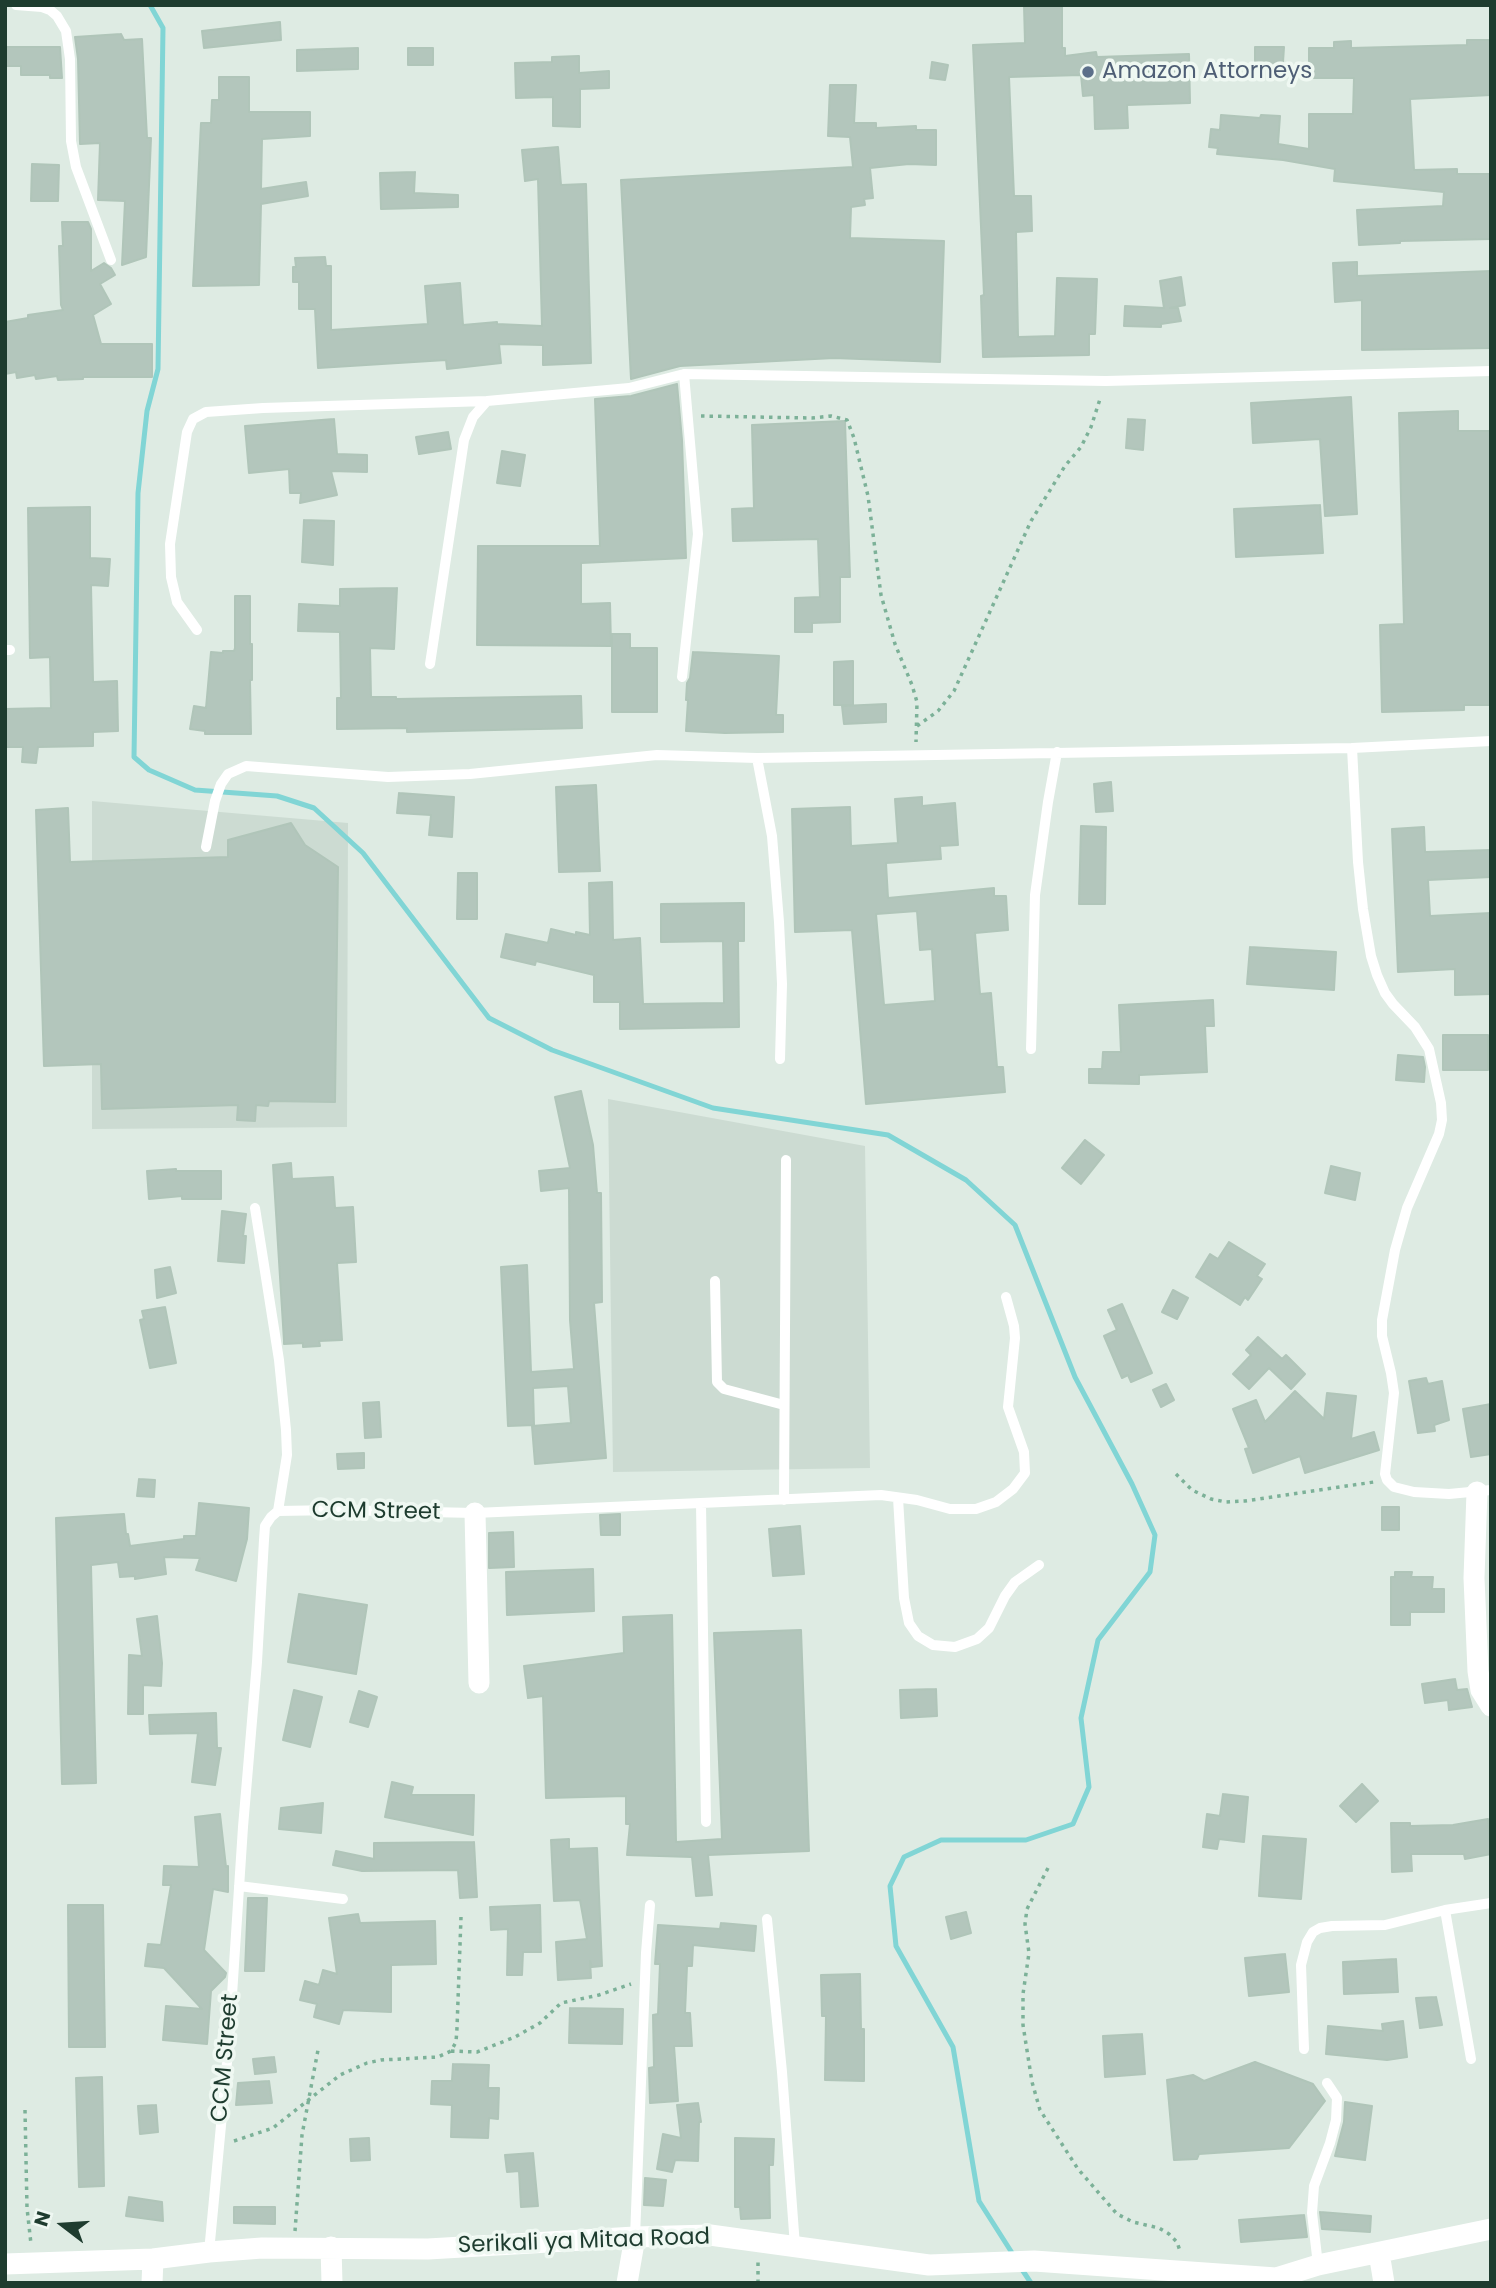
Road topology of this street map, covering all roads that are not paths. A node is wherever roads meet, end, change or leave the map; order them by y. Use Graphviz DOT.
graph roads {
  1 [pos="16,5"];
  2 [pos="111,260"];
  3 [pos="1491,371"];
  4 [pos="684,374"];
  5 [pos="487,401"];
  6 [pos="197,630"];
  7 [pos="430,664"];
  8 [pos="682,677"];
  9 [pos="1491,741"];
  10 [pos="1352,748"];
  11 [pos="1057,752"];
  12 [pos="757,758"];
  13 [pos="206,847"];
  14 [pos="1031,1049"];
  15 [pos="780,1059"];
  16 [pos="786,1160"];
  17 [pos="255,1208"];
  18 [pos="715,1281"];
  19 [pos="1006,1297"];
  20 [pos="784,1405"];
  21 [pos="1484,1491"];
  22 [pos="898,1498"];
  23 [pos="784,1500"];
  24 [pos="701,1504"];
  25 [pos="278,1511"];
  26 [pos="475,1513"];
  27 [pos="1039,1565"];
  28 [pos="480,1683"];
  29 [pos="1491,1706"];
  30 [pos="706,1822"];
  31 [pos="239,1886"];
  32 [pos="343,1899"];
  33 [pos="1491,1903"];
  34 [pos="650,1905"];
  35 [pos="1445,1910"];
  36 [pos="768,1919"];
  37 [pos="1304,2049"];
  38 [pos="1471,2059"];
  39 [pos="1327,2083"];
  40 [pos="1491,2229"];
  41 [pos="635,2237"];
  42 [pos="795,2246"];
  43 [pos="331,2247"];
  44 [pos="209,2252"];
  45 [pos="1379,2253"];
  46 [pos="153,2259"];
  47 [pos="5,2263"];
  48 [pos="1318,2265"];
  49 [pos="928,2274"];
  50 [pos="1275,2280"];
  51 [pos="152,2283"];
  52 [pos="332,2283"];
  53 [pos="627,2283"];
  54 [pos="1384,2283"];
  1 -- 2 [label="lane"];
  3 -- 4 [label="lane"];
  4 -- 5 [label="lane"];
  4 -- 8 [label="lane"];
  5 -- 6 [label="lane"];
  5 -- 7 [label="lane"];
  9 -- 10 [label="lane"];
  10 -- 11 [label="lane"];
  10 -- 21 [label="lane"];
  11 -- 12 [label="lane"];
  11 -- 14 [label="lane"];
  12 -- 13 [label="lane"];
  12 -- 15 [label="lane"];
  16 -- 20 [label="lane"];
  17 -- 25 [label="lane"];
  18 -- 20 [label="lane"];
  19 -- 22 [label="lane, CCM Street"];
  20 -- 23 [label="lane"];
  21 -- 29 [label="street"];
  22 -- 23 [label="lane, CCM Street"];
  22 -- 27 [label="lane"];
  23 -- 24 [label="lane, CCM Street"];
  24 -- 26 [label="lane, CCM Street"];
  24 -- 30 [label="lane"];
  25 -- 26 [label="lane, CCM Street"];
  25 -- 31 [label="lane, CCM Street"];
  26 -- 28 [label="street"];
  31 -- 32 [label="lane"];
  31 -- 44 [label="lane, CCM Street"];
  33 -- 35 [label="lane"];
  34 -- 41 [label="lane"];
  35 -- 37 [label="lane"];
  35 -- 38 [label="lane"];
  36 -- 42 [label="lane"];
  39 -- 48 [label="lane"];
  40 -- 45 [label="street, Serikali ya Mitaa Road"];
  41 -- 42 [label="street, Serikali ya Mitaa Road"];
  41 -- 43 [label="street, Serikali ya Mitaa Road"];
  41 -- 53 [label="street"];
  42 -- 49 [label="street, Serikali ya Mitaa Road"];
  43 -- 44 [label="street, Serikali ya Mitaa Road"];
  43 -- 52 [label="street"];
  44 -- 46 [label="street, Serikali ya Mitaa Road"];
  45 -- 48 [label="street, Serikali ya Mitaa Road"];
  45 -- 54 [label="street"];
  46 -- 47 [label="street, Serikali ya Mitaa Road"];
  46 -- 51 [label="street"];
  48 -- 50 [label="street, Serikali ya Mitaa Road"];
  49 -- 50 [label="street, Serikali ya Mitaa Road"];
}
